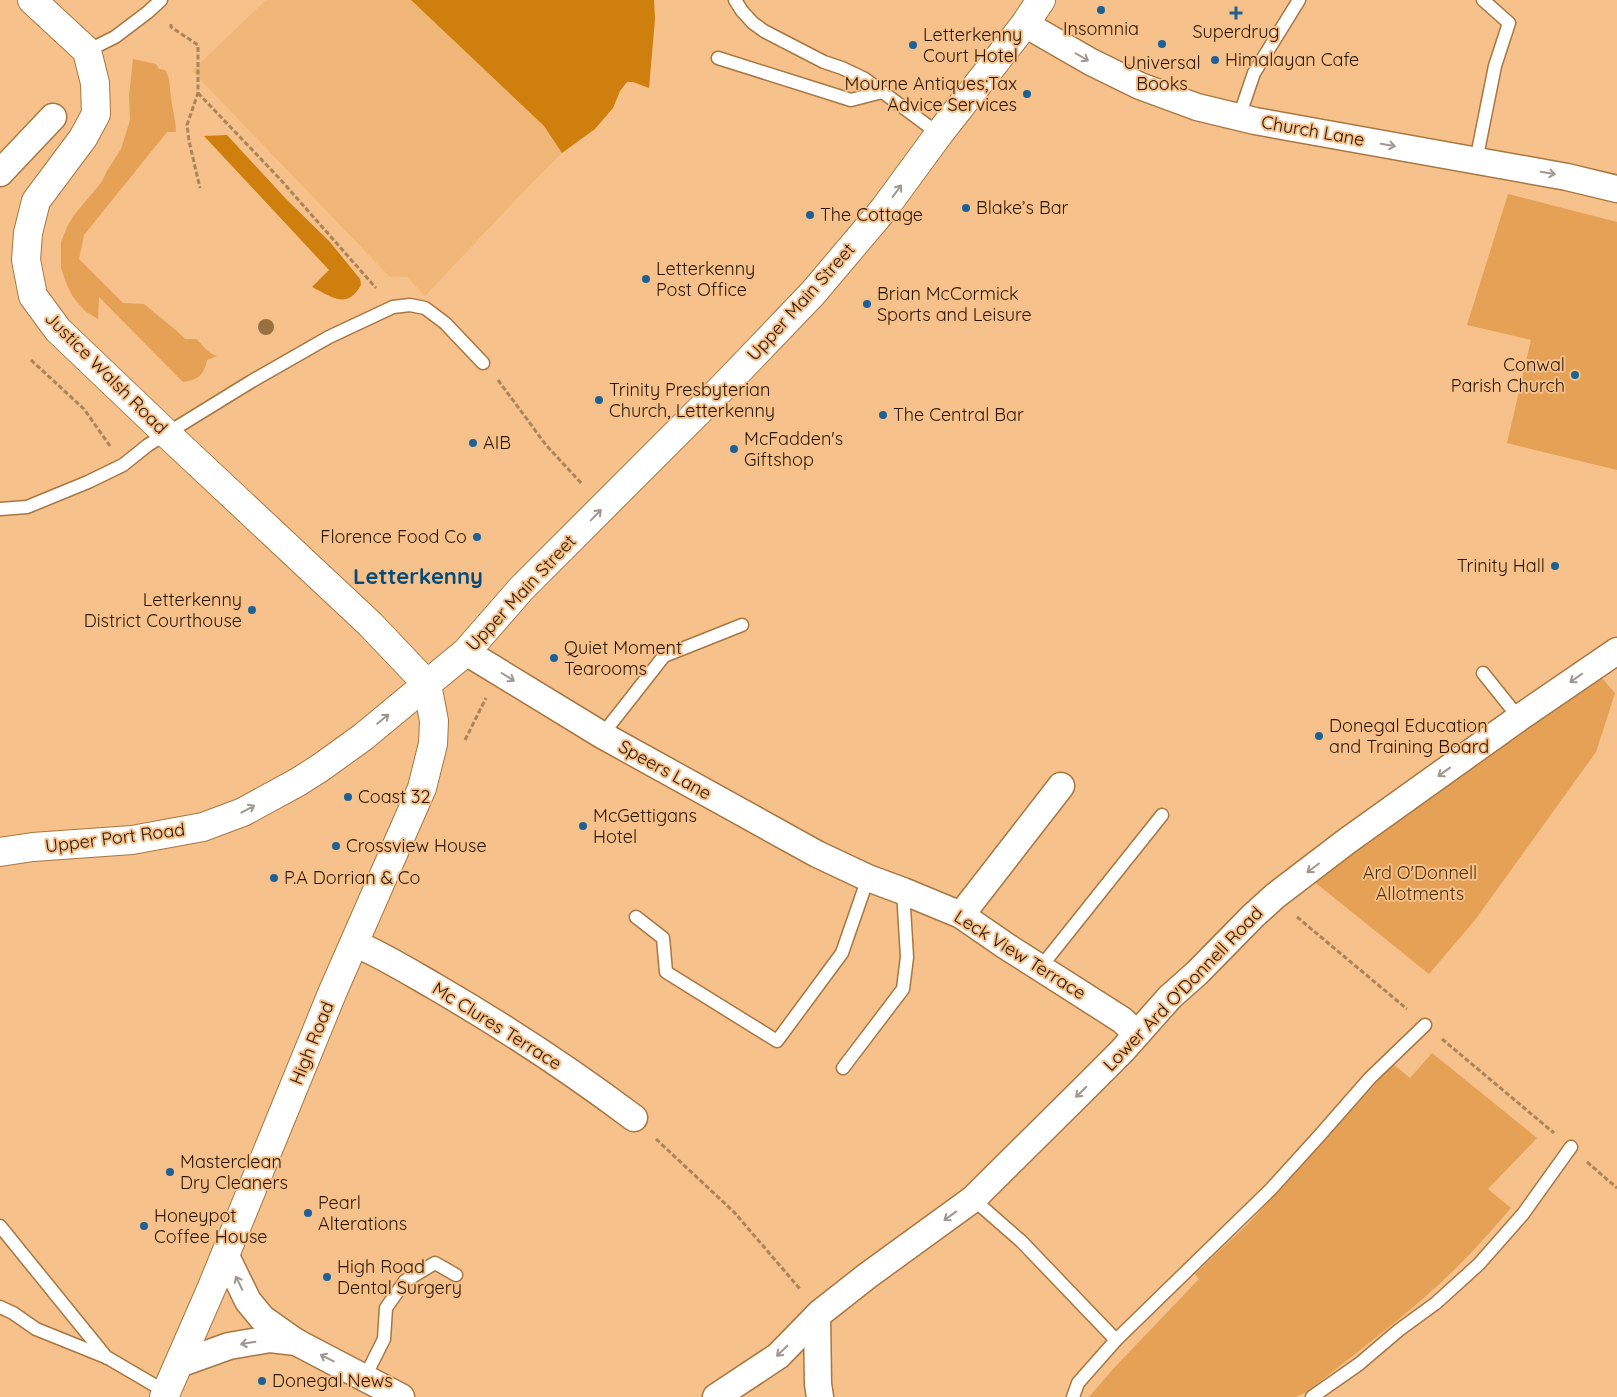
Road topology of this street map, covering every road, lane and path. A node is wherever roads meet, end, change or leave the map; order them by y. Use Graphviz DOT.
graph roads {
  1 [pos="32,0"];
  2 [pos="161,0"];
  3 [pos="736,0"];
  4 [pos="1041,0"];
  5 [pos="1299,0"];
  6 [pos="1483,0"];
  7 [pos="172,20"];
  8 [pos="1025,24"];
  9 [pos="86,51"];
  10 [pos="718,58"];
  11 [pos="882,92"];
  12 [pos="198,94"];
  13 [pos="1239,117"];
  14 [pos="53,118"];
  15 [pos="939,134"];
  16 [pos="1476,161"];
  17 [pos="0,173"];
  18 [pos="200,188"];
  19 [pos="1617,189"];
  20 [pos="393,307"];
  21 [pos="31,360"];
  22 [pos="483,363"];
  23 [pos="166,433"];
  24 [pos="123,465"];
  25 [pos="584,486"];
  26 [pos="0,509"];
  27 [pos="742,625"];
  28 [pos="1617,651"];
  29 [pos="466,652"];
  30 [pos="1483,673"];
  31 [pos="427,684"];
  32 [pos="1519,718"];
  33 [pos="602,735"];
  34 [pos="1061,786"];
  35 [pos="1162,815"];
  36 [pos="0,852"];
  37 [pos="868,878"];
  38 [pos="903,890"];
  39 [pos="1275,896"];
  40 [pos="961,915"];
  41 [pos="636,917"];
  42 [pos="354,943"];
  43 [pos="1040,968"];
  44 [pos="1425,1025"];
  45 [pos="1137,1034"];
  46 [pos="843,1068"];
  47 [pos="634,1118"];
  48 [pos="1571,1147"];
  49 [pos="1617,1188"];
  50 [pos="973,1199"];
  51 [pos="0,1226"];
  52 [pos="225,1254"];
  53 [pos="456,1275"];
  54 [pos="0,1307"];
  55 [pos="818,1314"];
  56 [pos="1116,1340"];
  57 [pos="296,1342"];
  58 [pos="108,1358"];
  59 [pos="179,1364"];
  60 [pos="364,1377"];
  61 [pos="165,1394"];
  62 [pos="401,1397"];
  63 [pos="716,1397"];
  64 [pos="820,1397"];
  65 [pos="1073,1397"];
  66 [pos="1312,1397"];
  1 -- 9 [label="street"];
  2 -- 9 [label="lane"];
  3 -- 11 [label="lane"];
  4 -- 8 [label="street, Upper Main Street"];
  5 -- 13 [label="lane"];
  6 -- 16 [label="lane"];
  7 -- 12 [label="path"];
  8 -- 13 [label="street, Church Lane, one-way"];
  8 -- 15 [label="street, Upper Main Street"];
  9 -- 23 [label="street, Justice Walsh Road"];
  10 -- 11 [label="lane"];
  11 -- 15 [label="lane"];
  12 -- 18 [label="path"];
  12 -- 20 [label="path"];
  13 -- 16 [label="street, Church Lane, one-way"];
  14 -- 17 [label="street"];
  29 -- 15 [label="street, Upper Main Street, one-way"];
  16 -- 19 [label="street, Church Lane, one-way"];
  20 -- 22 [label="lane"];
  20 -- 23 [label="lane"];
  21 -- 24 [label="path"];
  22 -- 25 [label="path"];
  23 -- 24 [label="lane"];
  23 -- 31 [label="street, Justice Walsh Road"];
  24 -- 26 [label="lane"];
  27 -- 33 [label="lane"];
  28 -- 32 [label="street, Lower Ard O'Donnell Road, one-way"];
  29 -- 31 [label="street, Upper Main Street"];
  29 -- 33 [label="street, Speers Lane, one-way"];
  30 -- 32 [label="lane"];
  36 -- 31 [label="street, Upper Port Road, one-way"];
  31 -- 42 [label="street, High Road"];
  32 -- 39 [label="street, Lower Ard O'Donnell Road, one-way"];
  33 -- 37 [label="street, Speers Lane"];
  34 -- 40 [label="street"];
  35 -- 43 [label="lane"];
  37 -- 38 [label="street, Leck View Terrace"];
  37 -- 41 [label="lane"];
  38 -- 40 [label="street, Leck View Terrace"];
  38 -- 46 [label="lane"];
  39 -- 44 [label="path"];
  39 -- 45 [label="street, Lower Ard O'Donnell Road"];
  40 -- 43 [label="street, Leck View Terrace"];
  42 -- 47 [label="street, Mc Clures Terrace"];
  42 -- 52 [label="street, High Road"];
  43 -- 45 [label="street, Leck View Terrace"];
  44 -- 48 [label="path"];
  44 -- 56 [label="lane"];
  45 -- 50 [label="street, Lower Ard O'Donnell Road, one-way"];
  47 -- 55 [label="path"];
  48 -- 49 [label="path"];
  48 -- 66 [label="lane"];
  50 -- 55 [label="street, Lower Ard O'Donnell Road, one-way"];
  50 -- 56 [label="lane"];
  51 -- 58 [label="lane"];
  57 -- 52 [label="street, one-way"];
  52 -- 59 [label="street, High Road"];
  53 -- 60 [label="lane"];
  54 -- 58 [label="lane"];
  55 -- 63 [label="street, Lower Ard O'Donnell Road, one-way"];
  55 -- 64 [label="street"];
  56 -- 65 [label="lane"];
  57 -- 59 [label="street, one-way"];
  60 -- 57 [label="street, one-way"];
  58 -- 61 [label="lane"];
  59 -- 61 [label="street, High Road"];
  60 -- 62 [label="street"];
}
